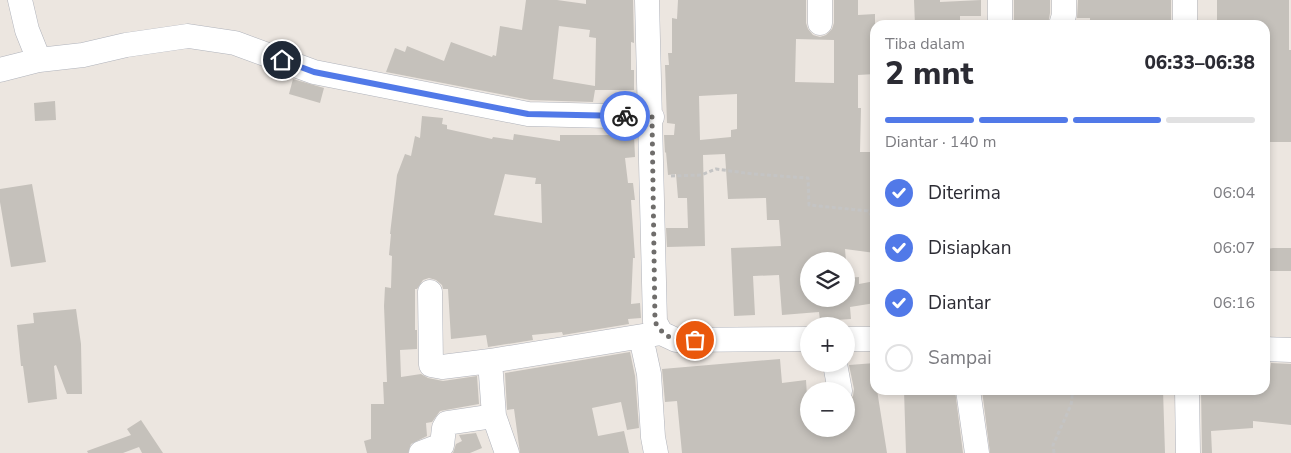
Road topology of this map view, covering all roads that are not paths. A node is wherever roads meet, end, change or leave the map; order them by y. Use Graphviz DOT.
graph roads {
  1 [pos="20,0"];
  2 [pos="647,0"];
  3 [pos="1000,0"];
  4 [pos="1064,0"];
  5 [pos="1185,0"];
  6 [pos="1000,20"];
  7 [pos="1062,20"];
  8 [pos="1185,20"];
  9 [pos="39,60"];
  10 [pos="0,70"];
  11 [pos="652,117"];
  12 [pos="430,292"];
  13 [pos="651,335"];
  14 [pos="800,339"];
  15 [pos="855,339"];
  16 [pos="870,339"];
  17 [pos="1270,349"];
  18 [pos="1291,350"];
  19 [pos="490,362"];
  20 [pos="969,395"];
  21 [pos="1187,395"];
  22 [pos="494,416"];
  23 [pos="421,453"];
  24 [pos="507,453"];
  25 [pos="656,453"];
  26 [pos="977,453"];
  27 [pos="1188,453"];
  1 -- 9 [label="street"];
  2 -- 11 [label="street"];
  3 -- 6 [label="street"];
  4 -- 7 [label="street"];
  5 -- 8 [label="street"];
  9 -- 10 [label="street"];
  9 -- 11 [label="street"];
  11 -- 13 [label="street"];
  12 -- 19 [label="street"];
  13 -- 14 [label="street"];
  13 -- 19 [label="street"];
  13 -- 25 [label="street"];
  15 -- 16 [label="street"];
  17 -- 18 [label="street"];
  19 -- 22 [label="street"];
  20 -- 26 [label="street"];
  21 -- 27 [label="street"];
  22 -- 23 [label="street"];
  22 -- 24 [label="street"];
}
